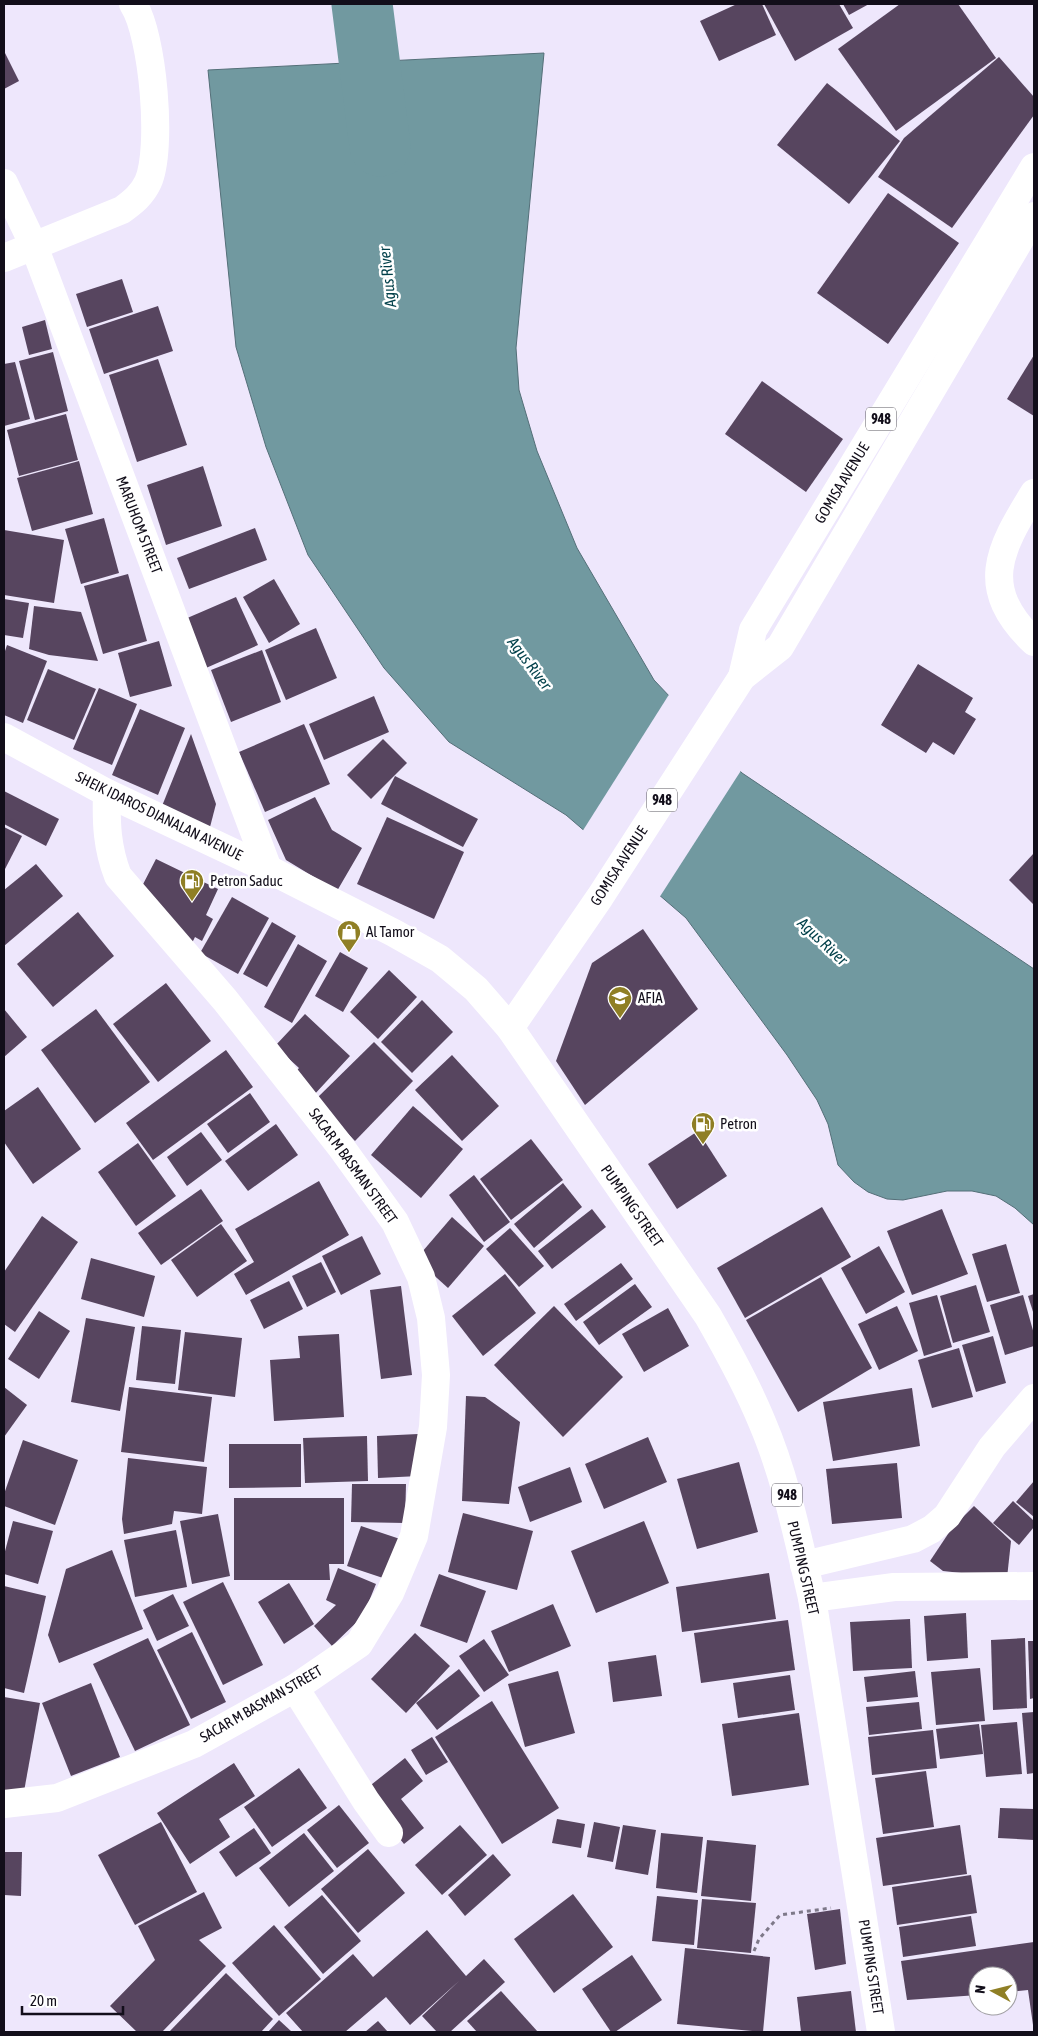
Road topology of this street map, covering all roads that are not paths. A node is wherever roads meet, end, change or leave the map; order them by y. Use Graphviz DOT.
graph roads {
  1 [pos="133,4"];
  2 [pos="1034,166"];
  3 [pos="4,183"];
  4 [pos="1034,216"];
  5 [pos="34,246"];
  6 [pos="4,258"];
  7 [pos="1034,493"];
  8 [pos="1034,642"];
  9 [pos="742,677"];
  10 [pos="4,737"];
  11 [pos="107,793"];
  12 [pos="268,869"];
  13 [pos="510,1028"];
  14 [pos="1034,1398"];
  15 [pos="804,1565"];
  16 [pos="1034,1586"];
  17 [pos="812,1598"];
  18 [pos="295,1688"];
  19 [pos="4,1804"];
  20 [pos="389,1833"];
  21 [pos="881,2032"];
  1 -- 5 [label="main road"];
  2 -- 9 [label="main road, GOMISA AVENUE / 948"];
  3 -- 5 [label="main road, MARUHOM STREET"];
  4 -- 9 [label="main road, GOMISA AVENUE / 948"];
  5 -- 6 [label="main road"];
  5 -- 12 [label="main road, MARUHOM STREET"];
  7 -- 8 [label="main road"];
  9 -- 13 [label="main road, GOMISA AVENUE / 948"];
  10 -- 11 [label="main road, SHEIK IDAROS DIANALAN AVENUE"];
  11 -- 12 [label="main road, SHEIK IDAROS DIANALAN AVENUE"];
  11 -- 18 [label="main road, SACAR M BASMAN STREET"];
  12 -- 13 [label="main road, SHEIK IDAROS DIANALAN AVENUE"];
  13 -- 15 [label="main road, PUMPING STREET / 948"];
  14 -- 15 [label="main road"];
  15 -- 17 [label="main road, PUMPING STREET / 948"];
  16 -- 17 [label="main road"];
  17 -- 21 [label="main road, PUMPING STREET / 948"];
  18 -- 19 [label="main road, SACAR M BASMAN STREET"];
  18 -- 20 [label="main road"];
}
